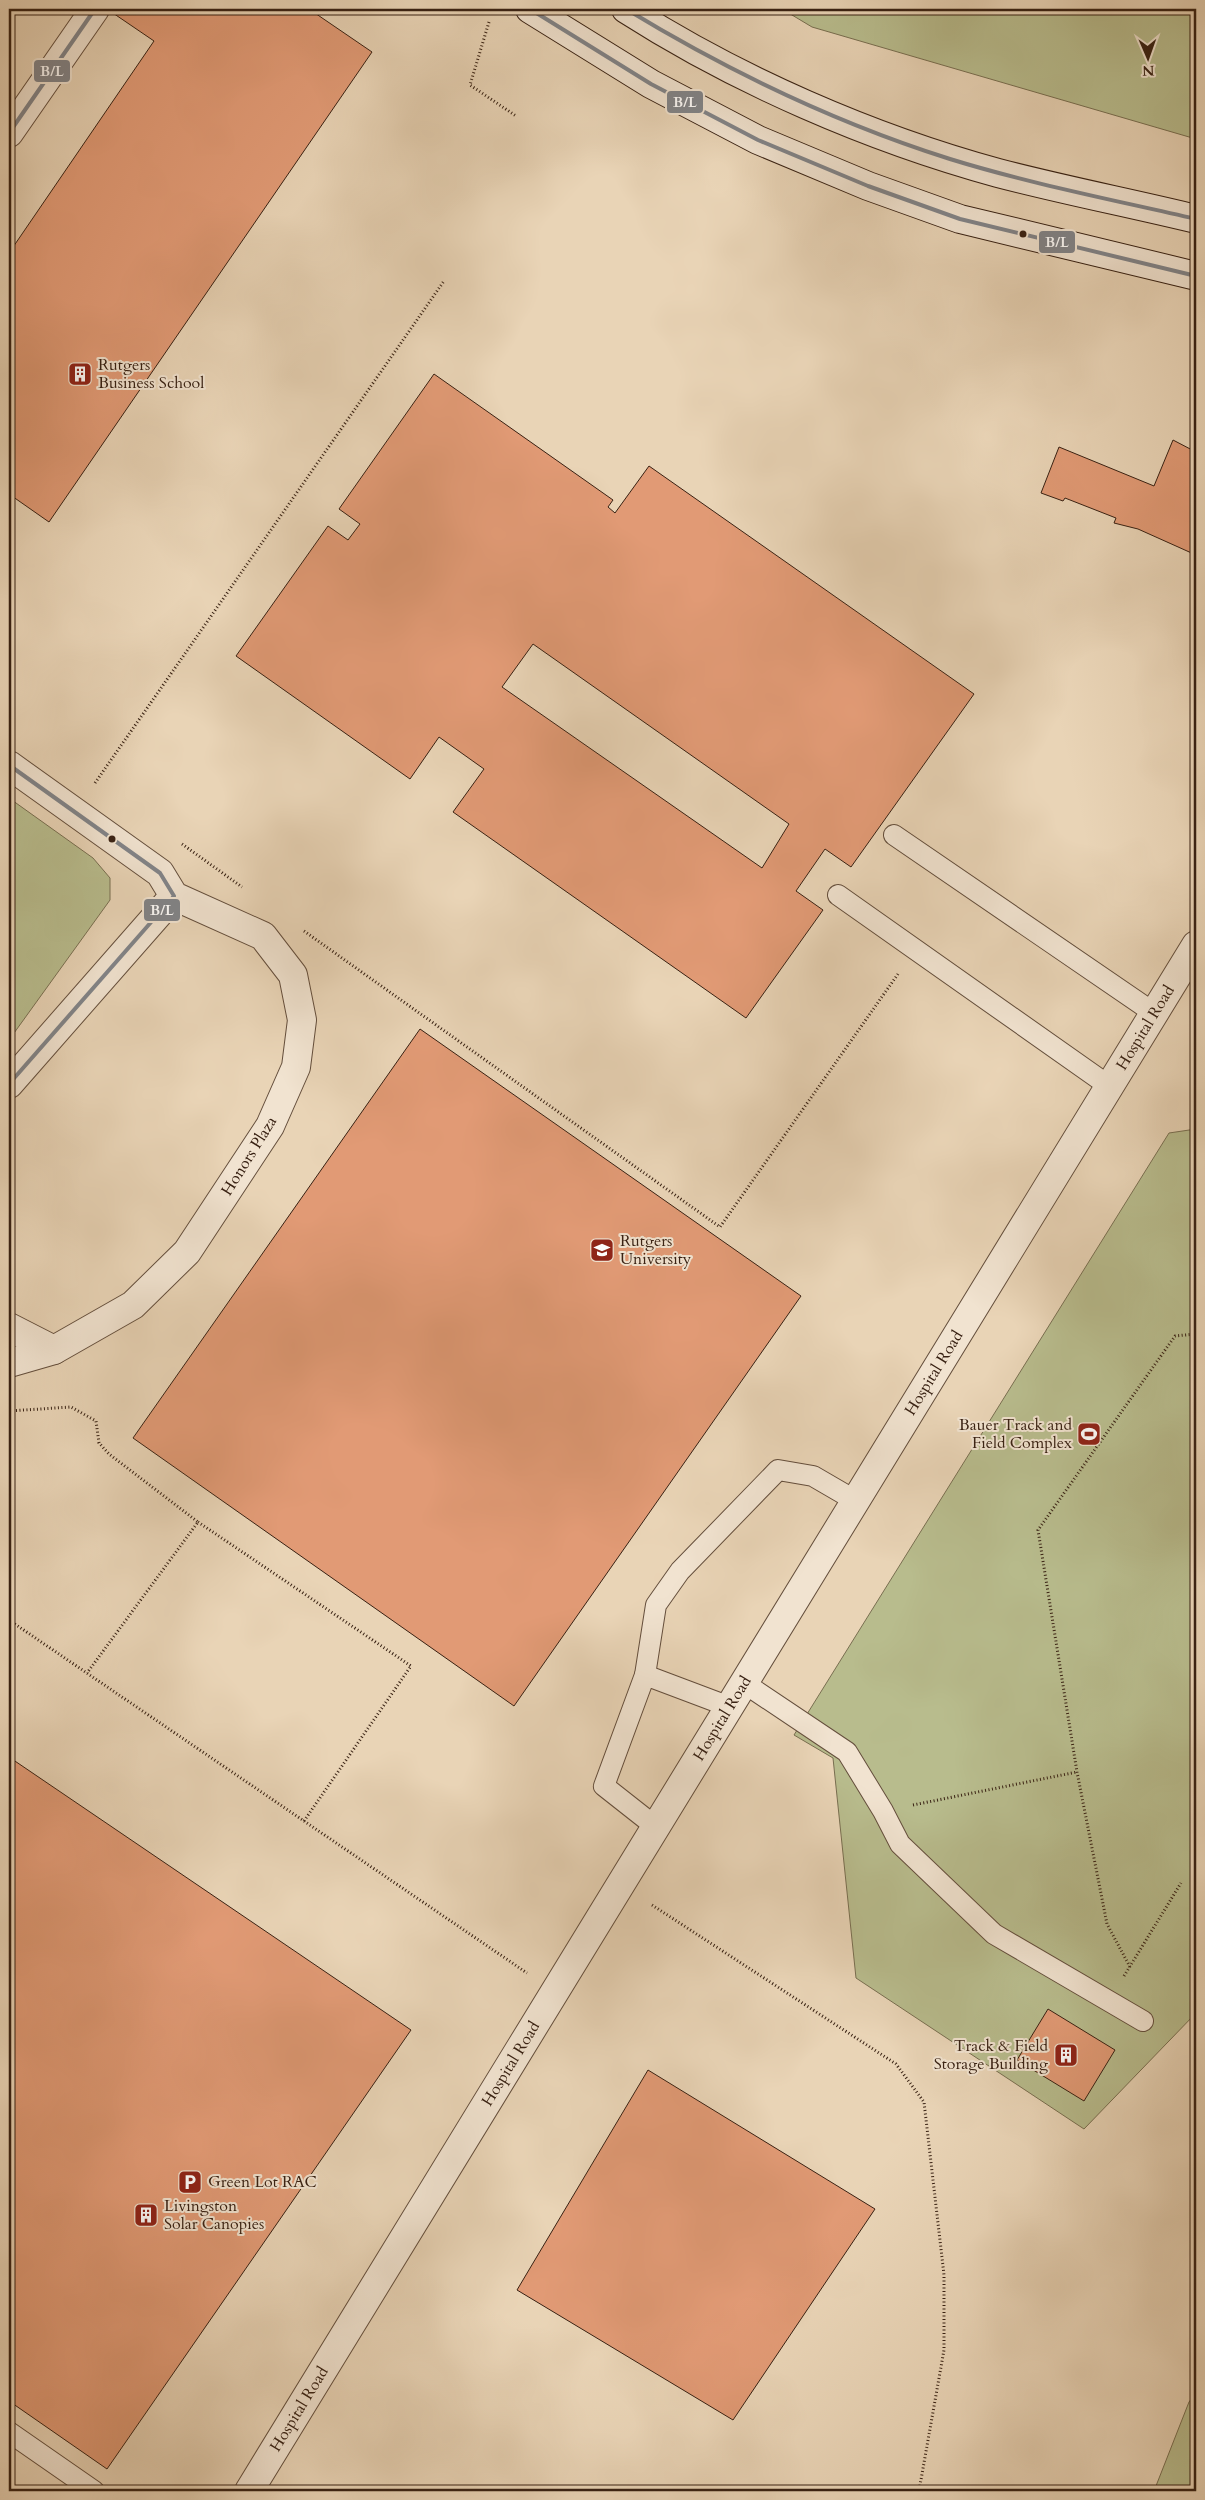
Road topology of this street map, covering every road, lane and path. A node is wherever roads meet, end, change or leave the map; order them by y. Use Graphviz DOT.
graph roads {
  1 [pos="95,9"];
  2 [pos="530,9"];
  3 [pos="626,9"];
  4 [pos="489,22"];
  5 [pos="516,116"];
  6 [pos="9,133"];
  7 [pos="1196,219"];
  8 [pos="1196,276"];
  9 [pos="444,281"];
  10 [pos="9,765"];
  11 [pos="102,787"];
  12 [pos="894,835"];
  13 [pos="179,842"];
  14 [pos="244,888"];
  15 [pos="838,895"];
  16 [pos="174,896"];
  17 [pos="300,928"];
  18 [pos="1196,945"];
  19 [pos="898,974"];
  20 [pos="1154,1013"];
  21 [pos="9,1084"];
  22 [pos="1109,1086"];
  23 [pos="9,1327"];
  24 [pos="1196,1334"];
  25 [pos="54,1350"];
  26 [pos="9,1363"];
  27 [pos="9,1411"];
  28 [pos="856,1500"];
  29 [pos="198,1522"];
  30 [pos="9,1620"];
  31 [pos="87,1673"];
  32 [pos="646,1675"];
  33 [pos="744,1683"];
  34 [pos="730,1707"];
  35 [pos="1077,1772"];
  36 [pos="883,1811"];
  37 [pos="304,1821"];
  38 [pos="656,1827"];
  39 [pos="1181,1883"];
  40 [pos="652,1905"];
  41 [pos="1130,1967"];
  42 [pos="532,1976"];
  43 [pos="1109,2001"];
  44 [pos="1142,2021"];
  45 [pos="9,2432"];
  46 [pos="94,2491"];
  47 [pos="249,2491"];
  48 [pos="919,2491"];
  1 -- 6 [label="street"];
  2 -- 8 [label="street"];
  3 -- 7 [label="street"];
  4 -- 5 [label="path"];
  9 -- 11 [label="path"];
  10 -- 16 [label="street"];
  12 -- 20 [label="lane"];
  13 -- 14 [label="path"];
  15 -- 22 [label="lane"];
  16 -- 21 [label="street"];
  16 -- 25 [label="street, Honors Plaza"];
  17 -- 19 [label="path"];
  18 -- 20 [label="street, Hospital Road"];
  20 -- 22 [label="street, Hospital Road"];
  22 -- 28 [label="street, Hospital Road"];
  23 -- 25 [label="street"];
  24 -- 35 [label="path"];
  25 -- 26 [label="street, Honors Plaza"];
  27 -- 29 [label="path"];
  28 -- 32 [label="lane"];
  28 -- 33 [label="street, Hospital Road"];
  29 -- 31 [label="path"];
  29 -- 37 [label="path"];
  30 -- 31 [label="path"];
  31 -- 37 [label="path"];
  32 -- 34 [label="lane"];
  32 -- 38 [label="lane"];
  33 -- 34 [label="street, Hospital Road"];
  33 -- 36 [label="lane"];
  34 -- 38 [label="street, Hospital Road"];
  35 -- 36 [label="path"];
  35 -- 41 [label="path"];
  36 -- 43 [label="lane"];
  37 -- 42 [label="path"];
  38 -- 47 [label="street, Hospital Road"];
  39 -- 41 [label="path"];
  40 -- 48 [label="path"];
  41 -- 43 [label="path"];
  43 -- 44 [label="lane"];
  45 -- 46 [label="lane"];
}
